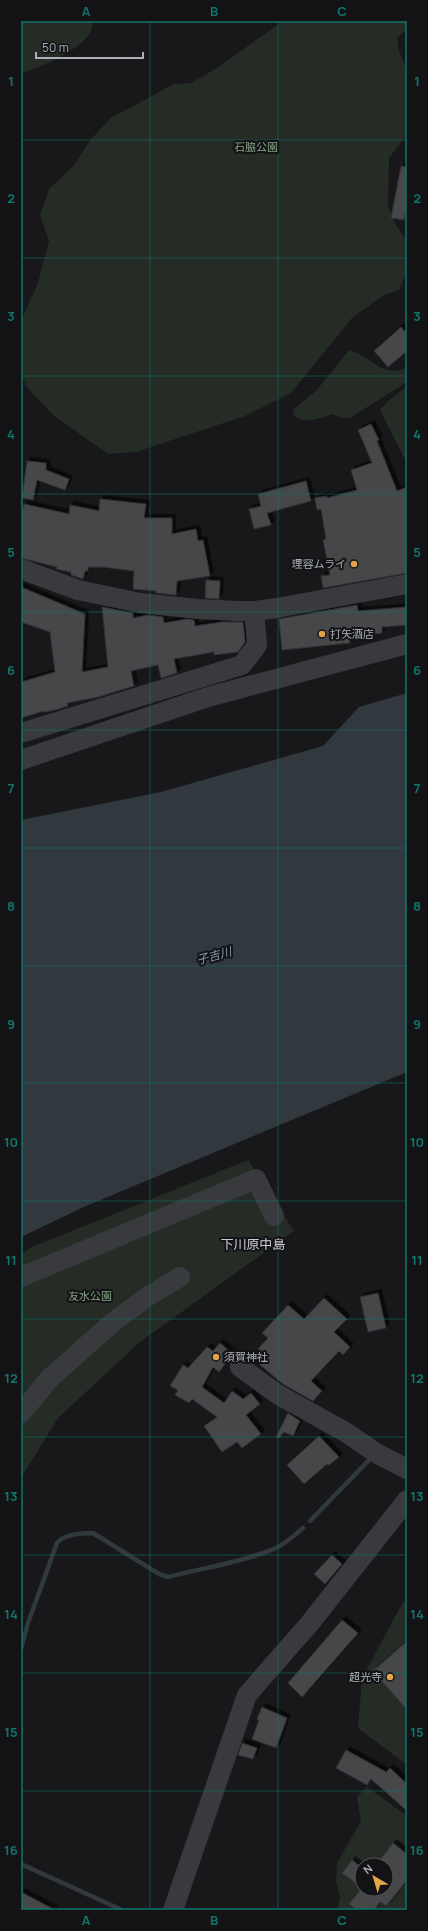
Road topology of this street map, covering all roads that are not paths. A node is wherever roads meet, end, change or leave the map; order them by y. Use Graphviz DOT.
graph roads {
  1 [pos="21,569"];
  2 [pos="407,584"];
  3 [pos="254,611"];
  4 [pos="407,644"];
  5 [pos="21,733"];
  6 [pos="21,760"];
  7 [pos="274,1216"];
  8 [pos="21,1277"];
  9 [pos="180,1277"];
  10 [pos="240,1368"];
  11 [pos="21,1413"];
  12 [pos="407,1469"];
  13 [pos="407,1500"];
  14 [pos="173,1910"];
  1 -- 3 [label="street"];
  2 -- 3 [label="street"];
  3 -- 5 [label="street"];
  4 -- 6 [label="street"];
  7 -- 8 [label="street"];
  9 -- 11 [label="street"];
  10 -- 12 [label="street"];
  13 -- 14 [label="street"];
}
